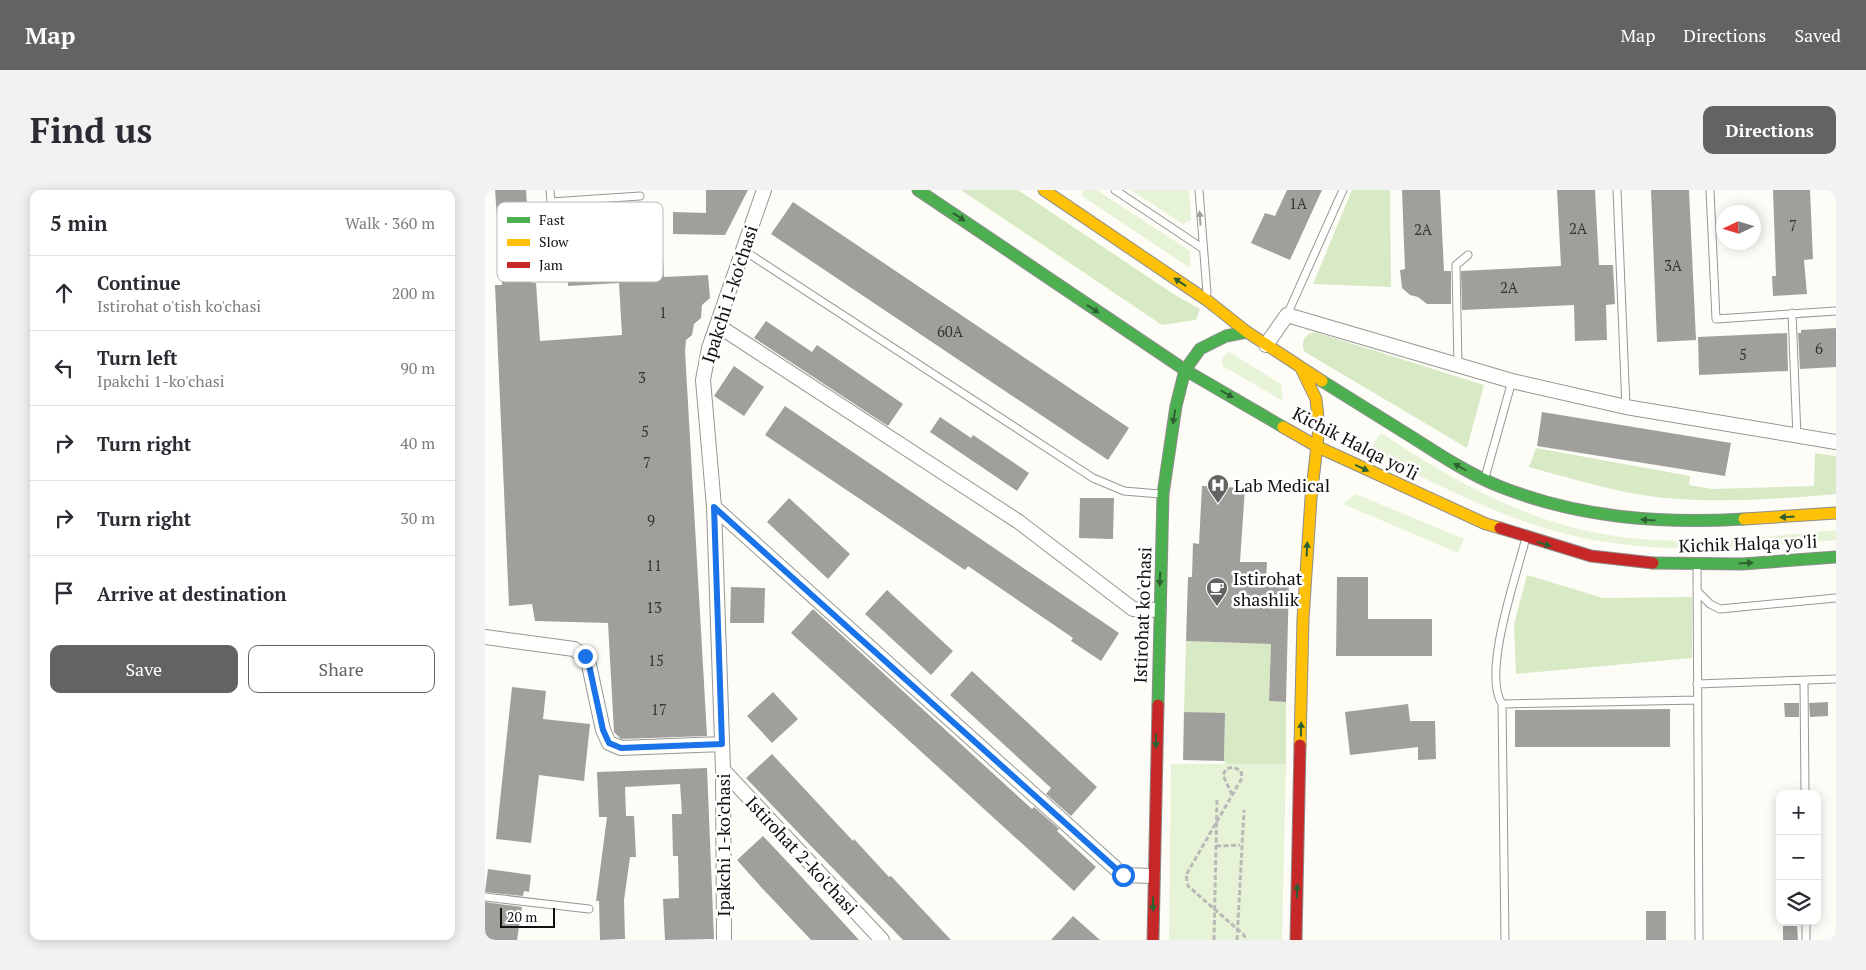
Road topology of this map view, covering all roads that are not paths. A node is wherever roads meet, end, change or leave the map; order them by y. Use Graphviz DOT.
graph roads {
  1 [pos="550,190"];
  2 [pos="764,190"];
  3 [pos="919,190"];
  4 [pos="1044,190"];
  5 [pos="1115,190"];
  6 [pos="1199,190"];
  7 [pos="1343,190"];
  8 [pos="1617,190"];
  9 [pos="1710,190"];
  10 [pos="641,196"];
  11 [pos="551,202"];
  12 [pos="1202,248"];
  13 [pos="743,250"];
  14 [pos="1468,255"];
  15 [pos="1208,301"];
  16 [pos="1836,311"];
  17 [pos="1792,313"];
  18 [pos="1287,315"];
  19 [pos="717,325"];
  20 [pos="1247,332"];
  21 [pos="1266,345"];
  22 [pos="1459,365"];
  23 [pos="1301,368"];
  24 [pos="1185,370"];
  25 [pos="1512,381"];
  26 [pos="1626,408"];
  27 [pos="1797,437"];
  28 [pos="1836,442"];
  29 [pos="1318,447"];
  30 [pos="1484,480"];
  31 [pos="1163,494"];
  32 [pos="714,507"];
  33 [pos="1836,513"];
  34 [pos="1525,538"];
  35 [pos="1836,557"];
  36 [pos="1697,565"];
  37 [pos="1697,591"];
  38 [pos="1836,598"];
  39 [pos="1159,610"];
  40 [pos="485,637"];
  41 [pos="1836,679"];
  42 [pos="1804,681"];
  43 [pos="1697,684"];
  44 [pos="1698,700"];
  45 [pos="1502,704"];
  46 [pos="722,744"];
  47 [pos="723,770"];
  48 [pos="1805,790"];
  49 [pos="1153,876"];
  50 [pos="485,896"];
  51 [pos="589,909"];
  52 [pos="1806,925"];
  53 [pos="724,940"];
  54 [pos="882,940"];
  55 [pos="1153,940"];
  56 [pos="1295,940"];
  57 [pos="1505,940"];
  58 [pos="1699,940"];
  59 [pos="1807,940"];
  1 -- 11 [label="lane"];
  2 -- 13 [label="street, Ipakchi 1-ko'chasi"];
  3 -- 24 [label="main road, Kichik Halqa yo'li, one-way"];
  15 -- 4 [label="main road, Kichik Halqa yo'li, one-way"];
  5 -- 12 [label="lane"];
  12 -- 6 [label="lane, one-way"];
  7 -- 18 [label="lane"];
  8 -- 26 [label="lane"];
  9 -- 17 [label="lane"];
  10 -- 11 [label="lane"];
  12 -- 15 [label="lane"];
  13 -- 19 [label="street, Ipakchi 1-ko'chasi"];
  13 -- 31 [label="lane"];
  14 -- 22 [label="lane"];
  15 -- 20 [label="main road, Kichik Halqa yo'li"];
  16 -- 17 [label="lane"];
  17 -- 27 [label="lane"];
  18 -- 21 [label="street"];
  18 -- 22 [label="street"];
  19 -- 32 [label="street, Ipakchi 1-ko'chasi"];
  19 -- 39 [label="street"];
  20 -- 21 [label="main road, Kichik Halqa yo'li"];
  20 -- 24 [label="main road, Istirohat ko'chasi"];
  21 -- 23 [label="main road, Kichik Halqa yo'li"];
  22 -- 25 [label="street"];
  23 -- 29 [label="main road"];
  30 -- 23 [label="main road, Kichik Halqa yo'li, one-way"];
  24 -- 29 [label="main road, Kichik Halqa yo'li, one-way"];
  24 -- 31 [label="main road, Istirohat ko'chasi, one-way"];
  25 -- 26 [label="street"];
  25 -- 30 [label="lane"];
  26 -- 27 [label="street"];
  27 -- 28 [label="street"];
  29 -- 34 [label="main road, Kichik Halqa yo'li, one-way"];
  56 -- 29 [label="main road, one-way"];
  33 -- 30 [label="main road, Kichik Halqa yo'li, one-way"];
  31 -- 39 [label="main road, Istirohat ko'chasi, one-way"];
  32 -- 46 [label="street, Ipakchi 1-ko'chasi"];
  32 -- 49 [label="street"];
  34 -- 36 [label="main road, Kichik Halqa yo'li, one-way"];
  34 -- 45 [label="lane"];
  36 -- 35 [label="main road, Kichik Halqa yo'li, one-way"];
  36 -- 37 [label="lane"];
  37 -- 38 [label="lane"];
  37 -- 43 [label="lane"];
  39 -- 49 [label="main road, Istirohat ko'chasi, one-way"];
  40 -- 46 [label="street"];
  41 -- 42 [label="lane"];
  42 -- 43 [label="lane"];
  42 -- 48 [label="lane"];
  43 -- 44 [label="lane"];
  44 -- 45 [label="lane"];
  44 -- 58 [label="lane"];
  45 -- 57 [label="lane"];
  46 -- 47 [label="street, Ipakchi 1-ko'chasi"];
  47 -- 53 [label="street, Ipakchi 1-ko'chasi"];
  47 -- 54 [label="street, Istirohat 2-ko'chasi"];
  49 -- 55 [label="main road, Istirohat ko'chasi, one-way"];
  50 -- 51 [label="lane"];
  52 -- 59 [label="lane"];
}
